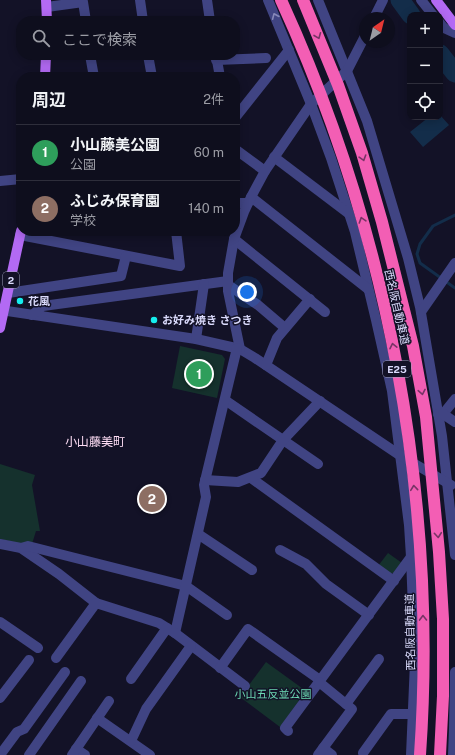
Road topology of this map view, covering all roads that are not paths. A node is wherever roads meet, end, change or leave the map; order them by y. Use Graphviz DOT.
graph roads {
  1 [pos="140,0"];
  2 [pos="207,0"];
  3 [pos="268,0"];
  4 [pos="281,0"];
  5 [pos="303,0"];
  6 [pos="318,0"];
  7 [pos="383,0"];
  8 [pos="421,0"];
  9 [pos="436,0"];
  10 [pos="46,4"];
  11 [pos="377,12"];
  12 [pos="431,12"];
  13 [pos="47,16"];
  14 [pos="85,16"];
  15 [pos="142,16"];
  16 [pos="209,16"];
  17 [pos="455,25"];
  18 [pos="443,27"];
  19 [pos="455,33"];
  20 [pos="359,48"];
  21 [pos="289,50"];
  22 [pos="240,57"];
  23 [pos="266,58"];
  24 [pos="46,60"];
  25 [pos="91,60"];
  26 [pos="149,60"];
  27 [pos="217,60"];
  28 [pos="347,71"];
  29 [pos="45,72"];
  30 [pos="93,72"];
  31 [pos="151,72"];
  32 [pos="219,72"];
  33 [pos="311,104"];
  34 [pos="240,112"];
  35 [pos="240,153"];
  36 [pos="274,157"];
  37 [pos="265,171"];
  38 [pos="16,179"];
  39 [pos="0,181"];
  40 [pos="249,200"];
  41 [pos="240,202"];
  42 [pos="348,212"];
  43 [pos="240,223"];
  44 [pos="20,236"];
  45 [pos="35,236"];
  46 [pos="177,236"];
  47 [pos="235,236"];
  48 [pos="234,239"];
  49 [pos="126,256"];
  50 [pos="455,263"];
  51 [pos="228,283"];
  52 [pos="204,284"];
  53 [pos="368,289"];
  54 [pos="8,294"];
  55 [pos="310,299"];
  56 [pos="2,310"];
  57 [pos="325,312"];
  58 [pos="421,312"];
  59 [pos="32,315"];
  60 [pos="0,328"];
  61 [pos="285,328"];
  62 [pos="196,339"];
  63 [pos="239,349"];
  64 [pos="266,365"];
  65 [pos="455,398"];
  66 [pos="225,400"];
  67 [pos="320,401"];
  68 [pos="441,414"];
  69 [pos="455,422"];
  70 [pos="283,440"];
  71 [pos="401,456"];
  72 [pos="318,464"];
  73 [pos="251,478"];
  74 [pos="451,479"];
  75 [pos="205,480"];
  76 [pos="198,534"];
  77 [pos="0,544"];
  78 [pos="21,548"];
  79 [pos="280,550"];
  80 [pos="455,555"];
  81 [pos="411,557"];
  82 [pos="252,570"];
  83 [pos="394,581"];
  84 [pos="186,586"];
  85 [pos="96,603"];
  86 [pos="369,614"];
  87 [pos="227,615"];
  88 [pos="0,622"];
  89 [pos="171,630"];
  90 [pos="191,646"];
  91 [pos="38,648"];
  92 [pos="56,658"];
  93 [pos="379,659"];
  94 [pos="29,660"];
  95 [pos="220,668"];
  96 [pos="65,672"];
  97 [pos="455,672"];
  98 [pos="131,679"];
  99 [pos="81,681"];
  100 [pos="320,681"];
  101 [pos="244,686"];
  102 [pos="0,698"];
  103 [pos="109,701"];
  104 [pos="346,704"];
  105 [pos="414,714"];
  106 [pos="97,718"];
  107 [pos="288,731"];
  108 [pos="130,741"];
  109 [pos="74,752"];
  110 [pos="321,752"];
  111 [pos="363,753"];
  112 [pos="0,755"];
  113 [pos="29,755"];
  114 [pos="85,755"];
  115 [pos="150,755"];
  116 [pos="332,755"];
  117 [pos="411,755"];
  118 [pos="420,755"];
  119 [pos="440,755"];
  120 [pos="452,755"];
  1 -- 15 [label="street"];
  2 -- 16 [label="street"];
  21 -- 3 [label="street, one-way"];
  118 -- 4 [label="highway, 西名阪自動車道 / E25, one-way, bridge"];
  5 -- 119 [label="highway, 西名阪自動車道 / E25, one-way, bridge"];
  6 -- 28 [label="street"];
  7 -- 11 [label="street"];
  8 -- 12 [label="street"];
  9 -- 17 [label="main road"];
  10 -- 13 [label="main road"];
  10 -- 14 [label="street"];
  18 -- 19 [label="street"];
  20 -- 28 [label="street"];
  21 -- 33 [label="street"];
  21 -- 34 [label="street"];
  22 -- 23 [label="street"];
  24 -- 29 [label="main road"];
  25 -- 30 [label="street"];
  26 -- 31 [label="street"];
  27 -- 32 [label="street"];
  28 -- 33 [label="street"];
  28 -- 58 [label="street"];
  33 -- 36 [label="street"];
  33 -- 42 [label="street"];
  35 -- 37 [label="street"];
  36 -- 37 [label="street"];
  36 -- 42 [label="street"];
  37 -- 40 [label="street"];
  38 -- 39 [label="street"];
  40 -- 41 [label="street"];
  40 -- 43 [label="street"];
  40 -- 53 [label="street"];
  42 -- 53 [label="street"];
  44 -- 54 [label="main road, 2"];
  45 -- 49 [label="street"];
  46 -- 49 [label="street"];
  47 -- 48 [label="street"];
  48 -- 51 [label="street"];
  48 -- 55 [label="street"];
  49 -- 54 [label="street"];
  50 -- 58 [label="street"];
  51 -- 52 [label="street"];
  51 -- 61 [label="street"];
  51 -- 63 [label="street"];
  52 -- 59 [label="street"];
  52 -- 62 [label="street"];
  53 -- 71 [label="street"];
  54 -- 56 [label="main road, 2"];
  55 -- 57 [label="street"];
  55 -- 61 [label="street"];
  56 -- 59 [label="street"];
  56 -- 60 [label="main road, 2"];
  58 -- 68 [label="street"];
  59 -- 62 [label="street"];
  61 -- 64 [label="street"];
  62 -- 63 [label="street"];
  63 -- 64 [label="street"];
  63 -- 66 [label="street"];
  64 -- 67 [label="street"];
  65 -- 68 [label="street"];
  66 -- 70 [label="street"];
  66 -- 75 [label="street"];
  67 -- 70 [label="street"];
  67 -- 71 [label="street"];
  68 -- 69 [label="street"];
  68 -- 74 [label="street"];
  70 -- 72 [label="street"];
  70 -- 73 [label="street"];
  71 -- 74 [label="street"];
  71 -- 81 [label="street"];
  73 -- 75 [label="street"];
  73 -- 83 [label="street"];
  74 -- 80 [label="street"];
  75 -- 76 [label="street"];
  76 -- 82 [label="street"];
  76 -- 84 [label="street"];
  77 -- 78 [label="street"];
  78 -- 84 [label="street"];
  78 -- 85 [label="street"];
  79 -- 86 [label="street"];
  81 -- 83 [label="street"];
  81 -- 105 [label="street"];
  83 -- 86 [label="street"];
  84 -- 87 [label="street"];
  84 -- 89 [label="street"];
  85 -- 89 [label="street"];
  85 -- 92 [label="street"];
  86 -- 100 [label="street"];
  88 -- 91 [label="street"];
  89 -- 90 [label="street"];
  89 -- 98 [label="street"];
  90 -- 95 [label="street"];
  90 -- 108 [label="street"];
  93 -- 104 [label="street"];
  94 -- 102 [label="street"];
  95 -- 100 [label="street"];
  95 -- 101 [label="street"];
  96 -- 112 [label="street"];
  97 -- 120 [label="street"];
  99 -- 113 [label="street"];
  100 -- 104 [label="street"];
  100 -- 107 [label="street"];
  103 -- 106 [label="street"];
  104 -- 110 [label="street"];
  105 -- 111 [label="street"];
  105 -- 117 [label="street"];
  106 -- 108 [label="street"];
  106 -- 109 [label="street"];
  108 -- 115 [label="street"];
  109 -- 114 [label="street"];
  110 -- 116 [label="street"];
}
